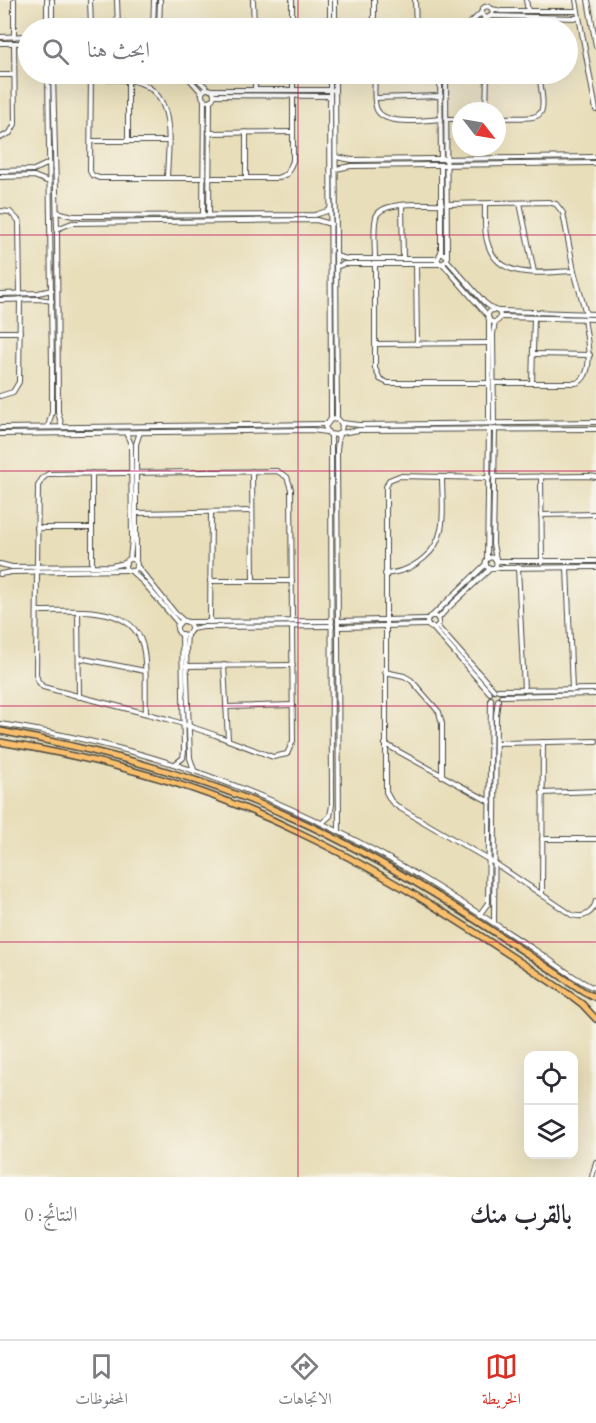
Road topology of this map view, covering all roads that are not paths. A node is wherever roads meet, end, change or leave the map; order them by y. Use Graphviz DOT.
graph roads {
  1 [pos="14,0"];
  2 [pos="47,0"];
  3 [pos="52,0"];
  4 [pos="90,0"];
  5 [pos="117,0"];
  6 [pos="154,0"];
  7 [pos="159,0"];
  8 [pos="253,0"];
  9 [pos="292,0"];
  10 [pos="330,0"];
  11 [pos="335,0"];
  12 [pos="374,0"];
  13 [pos="415,0"];
  14 [pos="526,0"];
  15 [pos="576,0"];
  16 [pos="588,0"];
  17 [pos="484,1"];
  18 [pos="490,8"];
  19 [pos="578,10"];
  20 [pos="482,11"];
  21 [pos="528,11"];
  22 [pos="488,17"];
  23 [pos="530,17"];
  24 [pos="47,18"];
  25 [pos="52,18"];
  26 [pos="91,18"];
  27 [pos="118,18"];
  28 [pos="153,18"];
  29 [pos="159,18"];
  30 [pos="254,18"];
  31 [pos="292,18"];
  32 [pos="330,18"];
  33 [pos="335,18"];
  34 [pos="374,18"];
  35 [pos="416,18"];
  36 [pos="475,18"];
  37 [pos="579,18"];
  38 [pos="0,37"];
  39 [pos="14,37"];
  40 [pos="18,37"];
  41 [pos="0,43"];
  42 [pos="14,43"];
  43 [pos="18,43"];
  44 [pos="596,46"];
  45 [pos="0,75"];
  46 [pos="14,75"];
  47 [pos="48,84"];
  48 [pos="53,84"];
  49 [pos="91,84"];
  50 [pos="128,84"];
  51 [pos="139,84"];
  52 [pos="194,84"];
  53 [pos="203,84"];
  54 [pos="255,84"];
  55 [pos="293,84"];
  56 [pos="332,84"];
  57 [pos="334,84"];
  58 [pos="375,84"];
  59 [pos="440,84"];
  60 [pos="446,84"];
  61 [pos="487,84"];
  62 [pos="541,84"];
  63 [pos="209,89"];
  64 [pos="255,90"];
  65 [pos="293,90"];
  66 [pos="333,90"];
  67 [pos="202,93"];
  68 [pos="214,95"];
  69 [pos="293,96"];
  70 [pos="330,96"];
  71 [pos="441,96"];
  72 [pos="375,98"];
  73 [pos="207,100"];
  74 [pos="486,102"];
  75 [pos="596,110"];
  76 [pos="506,118"];
  77 [pos="441,119"];
  78 [pos="447,119"];
  79 [pos="452,119"];
  80 [pos="246,132"];
  81 [pos="293,132"];
  82 [pos="209,133"];
  83 [pos="51,135"];
  84 [pos="0,138"];
  85 [pos="90,141"];
  86 [pos="128,141"];
  87 [pos="168,141"];
  88 [pos="336,157"];
  89 [pos="545,157"];
  90 [pos="596,157"];
  91 [pos="509,158"];
  92 [pos="400,159"];
  93 [pos="441,159"];
  94 [pos="447,159"];
  95 [pos="49,163"];
  96 [pos="596,163"];
  97 [pos="509,164"];
  98 [pos="545,164"];
  99 [pos="400,165"];
  100 [pos="441,165"];
  101 [pos="447,165"];
  102 [pos="0,171"];
  103 [pos="336,171"];
  104 [pos="330,173"];
  105 [pos="0,177"];
  106 [pos="167,178"];
  107 [pos="204,178"];
  108 [pos="209,178"];
  109 [pos="246,178"];
  110 [pos="50,182"];
  111 [pos="520,203"];
  112 [pos="444,204"];
  113 [pos="485,204"];
  114 [pos="402,205"];
  115 [pos="330,210"];
  116 [pos="0,211"];
  117 [pos="57,211"];
  118 [pos="268,214"];
  119 [pos="203,215"];
  120 [pos="209,215"];
  121 [pos="148,216"];
  122 [pos="268,221"];
  123 [pos="148,222"];
  124 [pos="331,224"];
  125 [pos="57,229"];
  126 [pos="441,253"];
  127 [pos="336,256"];
  128 [pos="447,258"];
  129 [pos="403,259"];
  130 [pos="436,259"];
  131 [pos="375,262"];
  132 [pos="416,264"];
  133 [pos="442,264"];
  134 [pos="336,267"];
  135 [pos="574,271"];
  136 [pos="534,272"];
  137 [pos="52,291"];
  138 [pos="0,294"];
  139 [pos="20,294"];
  140 [pos="20,299"];
  141 [pos="0,300"];
  142 [pos="52,301"];
  143 [pos="496,310"];
  144 [pos="552,316"];
  145 [pos="585,316"];
  146 [pos="596,316"];
  147 [pos="500,317"];
  148 [pos="488,318"];
  149 [pos="534,318"];
  150 [pos="334,321"];
  151 [pos="495,322"];
  152 [pos="0,332"];
  153 [pos="20,332"];
  154 [pos="488,343"];
  155 [pos="375,344"];
  156 [pos="417,344"];
  157 [pos="533,354"];
  158 [pos="590,355"];
  159 [pos="491,356"];
  160 [pos="55,365"];
  161 [pos="491,383"];
  162 [pos="532,383"];
  163 [pos="0,396"];
  164 [pos="331,419"];
  165 [pos="337,419"];
  166 [pos="560,422"];
  167 [pos="596,422"];
  168 [pos="341,423"];
  169 [pos="326,424"];
  170 [pos="223,425"];
  171 [pos="492,426"];
  172 [pos="48,427"];
  173 [pos="62,427"];
  174 [pos="409,427"];
  175 [pos="0,428"];
  176 [pos="41,428"];
  177 [pos="560,428"];
  178 [pos="596,429"];
  179 [pos="223,431"];
  180 [pos="140,432"];
  181 [pos="326,432"];
  182 [pos="126,433"];
  183 [pos="41,434"];
  184 [pos="339,434"];
  185 [pos="0,435"];
  186 [pos="331,435"];
  187 [pos="252,471"];
  188 [pos="134,472"];
  189 [pos="92,473"];
  190 [pos="541,476"];
  191 [pos="442,477"];
  192 [pos="596,477"];
  193 [pos="492,479"];
  194 [pos="252,511"];
  195 [pos="211,512"];
  196 [pos="137,513"];
  197 [pos="596,514"];
  198 [pos="542,515"];
  199 [pos="37,528"];
  200 [pos="92,528"];
  201 [pos="335,560"];
  202 [pos="496,560"];
  203 [pos="128,561"];
  204 [pos="596,561"];
  205 [pos="486,562"];
  206 [pos="542,562"];
  207 [pos="0,564"];
  208 [pos="137,564"];
  209 [pos="92,566"];
  210 [pos="518,567"];
  211 [pos="567,567"];
  212 [pos="596,567"];
  213 [pos="493,568"];
  214 [pos="37,569"];
  215 [pos="129,571"];
  216 [pos="0,574"];
  217 [pos="386,574"];
  218 [pos="210,581"];
  219 [pos="254,581"];
  220 [pos="292,581"];
  221 [pos="37,611"];
  222 [pos="78,612"];
  223 [pos="430,617"];
  224 [pos="438,619"];
  225 [pos="386,620"];
  226 [pos="186,621"];
  227 [pos="210,622"];
  228 [pos="335,623"];
  229 [pos="179,624"];
  230 [pos="292,624"];
  231 [pos="386,626"];
  232 [pos="430,626"];
  233 [pos="437,626"];
  234 [pos="191,629"];
  235 [pos="184,634"];
  236 [pos="457,652"];
  237 [pos="79,658"];
  238 [pos="224,665"];
  239 [pos="293,665"];
  240 [pos="186,666"];
  241 [pos="145,671"];
  242 [pos="385,672"];
  243 [pos="335,682"];
  244 [pos="596,689"];
  245 [pos="524,690"];
  246 [pos="572,690"];
  247 [pos="493,693"];
  248 [pos="596,694"];
  249 [pos="501,696"];
  250 [pos="79,697"];
  251 [pos="498,700"];
  252 [pos="293,705"];
  253 [pos="226,707"];
  254 [pos="146,713"];
  255 [pos="0,724"];
  256 [pos="183,724"];
  257 [pos="189,726"];
  258 [pos="0,731"];
  259 [pos="228,740"];
  260 [pos="52,741"];
  261 [pos="596,741"];
  262 [pos="0,742"];
  263 [pos="543,742"];
  264 [pos="496,743"];
  265 [pos="385,744"];
  266 [pos="70,745"];
  267 [pos="51,752"];
  268 [pos="68,755"];
  269 [pos="175,764"];
  270 [pos="195,771"];
  271 [pos="442,776"];
  272 [pos="596,791"];
  273 [pos="542,793"];
  274 [pos="490,802"];
  275 [pos="322,823"];
  276 [pos="339,832"];
  277 [pos="542,839"];
  278 [pos="596,839"];
  279 [pos="489,860"];
  280 [pos="495,864"];
  281 [pos="542,894"];
  282 [pos="596,901"];
  283 [pos="483,916"];
  284 [pos="494,923"];
  285 [pos="481,924"];
  286 [pos="596,989"];
  287 [pos="596,998"];
  288 [pos="596,1019"];
  289 [pos="596,1162"];
  290 [pos="592,1177"];
  1 -- 39 [label="street"];
  2 -- 24 [label="street"];
  3 -- 25 [label="street"];
  4 -- 26 [label="street"];
  5 -- 27 [label="street"];
  6 -- 28 [label="street"];
  7 -- 29 [label="street"];
  8 -- 30 [label="street"];
  9 -- 31 [label="street"];
  10 -- 32 [label="street"];
  11 -- 33 [label="street"];
  12 -- 34 [label="street"];
  13 -- 35 [label="street"];
  14 -- 21 [label="street"];
  15 -- 19 [label="street"];
  16 -- 44 [label="street"];
  17 -- 18 [label="street"];
  17 -- 20 [label="street"];
  18 -- 20 [label="street"];
  18 -- 21 [label="street"];
  18 -- 22 [label="street"];
  19 -- 21 [label="street"];
  19 -- 37 [label="street"];
  20 -- 22 [label="street"];
  20 -- 36 [label="street"];
  22 -- 23 [label="street"];
  23 -- 37 [label="street"];
  37 -- 75 [label="street"];
  38 -- 39 [label="street"];
  39 -- 40 [label="street"];
  41 -- 42 [label="street"];
  42 -- 43 [label="street"];
  42 -- 46 [label="street"];
  45 -- 46 [label="street"];
  46 -- 84 [label="street"];
  47 -- 83 [label="street"];
  48 -- 83 [label="street"];
  49 -- 85 [label="street"];
  50 -- 86 [label="street"];
  51 -- 87 [label="street"];
  52 -- 67 [label="street"];
  53 -- 63 [label="street"];
  54 -- 64 [label="street"];
  55 -- 65 [label="street"];
  56 -- 66 [label="street"];
  57 -- 66 [label="street"];
  58 -- 72 [label="street"];
  59 -- 71 [label="street"];
  60 -- 78 [label="street"];
  61 -- 74 [label="street"];
  62 -- 76 [label="street"];
  63 -- 64 [label="street"];
  63 -- 67 [label="street"];
  63 -- 68 [label="street"];
  64 -- 65 [label="street"];
  65 -- 66 [label="street"];
  66 -- 70 [label="street"];
  66 -- 88 [label="street"];
  67 -- 73 [label="street"];
  68 -- 69 [label="street"];
  68 -- 73 [label="street"];
  69 -- 70 [label="street"];
  69 -- 81 [label="street"];
  70 -- 104 [label="street"];
  71 -- 72 [label="street"];
  71 -- 77 [label="street"];
  72 -- 77 [label="street"];
  73 -- 82 [label="street"];
  73 -- 107 [label="street"];
  77 -- 93 [label="street"];
  78 -- 79 [label="street"];
  78 -- 94 [label="street"];
  80 -- 81 [label="street"];
  80 -- 82 [label="street"];
  80 -- 109 [label="street"];
  81 -- 109 [label="street"];
  82 -- 108 [label="street"];
  83 -- 95 [label="street"];
  83 -- 117 [label="street"];
  85 -- 86 [label="street"];
  85 -- 106 [label="street"];
  86 -- 87 [label="street"];
  87 -- 106 [label="street"];
  88 -- 92 [label="street"];
  88 -- 103 [label="street"];
  89 -- 90 [label="street"];
  89 -- 91 [label="street"];
  89 -- 98 [label="street"];
  91 -- 94 [label="street"];
  91 -- 97 [label="street"];
  92 -- 93 [label="street"];
  92 -- 99 [label="street"];
  93 -- 94 [label="street"];
  94 -- 101 [label="street"];
  95 -- 102 [label="street"];
  95 -- 110 [label="street"];
  96 -- 98 [label="street"];
  97 -- 98 [label="street"];
  97 -- 101 [label="street"];
  99 -- 100 [label="street"];
  99 -- 103 [label="street"];
  100 -- 101 [label="street"];
  100 -- 112 [label="street"];
  101 -- 112 [label="street"];
  103 -- 104 [label="street"];
  103 -- 127 [label="street"];
  104 -- 115 [label="street"];
  105 -- 110 [label="street"];
  106 -- 107 [label="street"];
  107 -- 119 [label="street"];
  108 -- 109 [label="street"];
  108 -- 120 [label="street"];
  110 -- 137 [label="street"];
  111 -- 113 [label="street"];
  111 -- 135 [label="street"];
  111 -- 136 [label="street"];
  112 -- 113 [label="street"];
  112 -- 114 [label="street"];
  112 -- 126 [label="street"];
  112 -- 128 [label="street"];
  113 -- 136 [label="street"];
  114 -- 129 [label="street"];
  114 -- 131 [label="street"];
  115 -- 118 [label="street"];
  115 -- 124 [label="street"];
  116 -- 139 [label="street"];
  117 -- 121 [label="street"];
  117 -- 125 [label="street"];
  118 -- 120 [label="street"];
  118 -- 122 [label="street"];
  119 -- 120 [label="street"];
  119 -- 121 [label="street"];
  121 -- 123 [label="street"];
  122 -- 123 [label="street"];
  122 -- 124 [label="street"];
  123 -- 125 [label="street"];
  124 -- 150 [label="street"];
  125 -- 160 [label="street"];
  126 -- 128 [label="street"];
  126 -- 130 [label="street"];
  127 -- 131 [label="street"];
  127 -- 134 [label="street"];
  128 -- 133 [label="street"];
  128 -- 143 [label="street"];
  129 -- 130 [label="street"];
  129 -- 131 [label="street"];
  130 -- 133 [label="street"];
  131 -- 132 [label="street"];
  131 -- 134 [label="street"];
  131 -- 155 [label="street"];
  132 -- 133 [label="street"];
  132 -- 156 [label="street"];
  133 -- 148 [label="street"];
  134 -- 150 [label="street"];
  135 -- 136 [label="street"];
  135 -- 145 [label="street"];
  137 -- 139 [label="street"];
  137 -- 142 [label="street"];
  138 -- 139 [label="street"];
  140 -- 141 [label="street"];
  140 -- 142 [label="street"];
  140 -- 153 [label="street"];
  142 -- 160 [label="street"];
  143 -- 144 [label="street"];
  143 -- 147 [label="street"];
  143 -- 148 [label="street"];
  144 -- 145 [label="street"];
  144 -- 149 [label="street"];
  145 -- 146 [label="street"];
  145 -- 158 [label="street"];
  147 -- 149 [label="street"];
  147 -- 151 [label="street"];
  148 -- 151 [label="street"];
  148 -- 154 [label="street"];
  149 -- 157 [label="street"];
  150 -- 164 [label="street"];
  150 -- 165 [label="street"];
  151 -- 159 [label="street"];
  152 -- 153 [label="street"];
  153 -- 163 [label="street"];
  154 -- 156 [label="street"];
  154 -- 159 [label="street"];
  155 -- 156 [label="street"];
  155 -- 161 [label="street"];
  157 -- 158 [label="street"];
  157 -- 162 [label="street"];
  158 -- 162 [label="street"];
  159 -- 161 [label="street"];
  160 -- 172 [label="street"];
  160 -- 173 [label="street"];
  161 -- 162 [label="street"];
  161 -- 171 [label="street"];
  164 -- 165 [label="street"];
  164 -- 169 [label="street"];
  165 -- 168 [label="street"];
  166 -- 167 [label="street"];
  166 -- 171 [label="street"];
  166 -- 177 [label="street"];
  168 -- 174 [label="street"];
  168 -- 184 [label="street"];
  169 -- 170 [label="street"];
  169 -- 181 [label="street"];
  170 -- 173 [label="street"];
  170 -- 179 [label="street"];
  171 -- 174 [label="street"];
  171 -- 177 [label="street"];
  171 -- 193 [label="street"];
  172 -- 173 [label="street"];
  172 -- 176 [label="street"];
  174 -- 184 [label="street"];
  175 -- 176 [label="street"];
  176 -- 183 [label="street"];
  177 -- 178 [label="street"];
  179 -- 180 [label="street"];
  179 -- 181 [label="street"];
  180 -- 182 [label="street"];
  180 -- 188 [label="street"];
  181 -- 186 [label="street"];
  182 -- 183 [label="street"];
  182 -- 188 [label="street"];
  183 -- 185 [label="street"];
  184 -- 186 [label="street"];
  184 -- 201 [label="street"];
  186 -- 201 [label="street"];
  187 -- 188 [label="street"];
  187 -- 194 [label="street"];
  187 -- 220 [label="street"];
  188 -- 189 [label="street"];
  188 -- 196 [label="street"];
  188 -- 203 [label="street"];
  189 -- 199 [label="street"];
  189 -- 200 [label="street"];
  190 -- 192 [label="street"];
  190 -- 193 [label="street"];
  190 -- 198 [label="street"];
  191 -- 193 [label="street"];
  191 -- 217 [label="street"];
  191 -- 217 [label="street"];
  193 -- 202 [label="street"];
  193 -- 205 [label="street"];
  194 -- 195 [label="street"];
  194 -- 219 [label="street"];
  195 -- 196 [label="street"];
  195 -- 218 [label="street"];
  196 -- 208 [label="street"];
  197 -- 198 [label="street"];
  198 -- 206 [label="street"];
  199 -- 200 [label="street"];
  199 -- 214 [label="street"];
  200 -- 209 [label="street"];
  201 -- 228 [label="street"];
  202 -- 205 [label="street"];
  202 -- 206 [label="street"];
  202 -- 213 [label="street"];
  203 -- 208 [label="street"];
  203 -- 209 [label="street"];
  203 -- 215 [label="street"];
  204 -- 206 [label="street"];
  205 -- 213 [label="street"];
  205 -- 223 [label="street"];
  207 -- 214 [label="street"];
  208 -- 215 [label="street"];
  208 -- 226 [label="street"];
  209 -- 214 [label="street"];
  210 -- 211 [label="street"];
  210 -- 213 [label="street"];
  210 -- 245 [label="street"];
  211 -- 212 [label="street"];
  211 -- 246 [label="street"];
  213 -- 224 [label="street"];
  214 -- 215 [label="street"];
  214 -- 216 [label="street"];
  214 -- 221 [label="street"];
  215 -- 229 [label="street"];
  217 -- 225 [label="street"];
  218 -- 219 [label="street"];
  218 -- 227 [label="street"];
  219 -- 220 [label="street"];
  220 -- 230 [label="street"];
  221 -- 222 [label="street"];
  221 -- 250 [label="street"];
  222 -- 237 [label="street"];
  222 -- 241 [label="street"];
  223 -- 224 [label="street"];
  223 -- 225 [label="street"];
  223 -- 232 [label="street"];
  224 -- 233 [label="street"];
  225 -- 228 [label="street"];
  225 -- 231 [label="street"];
  226 -- 227 [label="street"];
  226 -- 229 [label="street"];
  226 -- 234 [label="street"];
  227 -- 230 [label="street"];
  228 -- 230 [label="street"];
  228 -- 231 [label="street"];
  228 -- 243 [label="street"];
  229 -- 235 [label="street"];
  230 -- 234 [label="street"];
  230 -- 239 [label="street"];
  231 -- 232 [label="street"];
  231 -- 242 [label="street"];
  232 -- 233 [label="street"];
  232 -- 236 [label="street"];
  233 -- 236 [label="street"];
  234 -- 235 [label="street"];
  235 -- 240 [label="street"];
  235 -- 256 [label="street"];
  236 -- 247 [label="street"];
  237 -- 241 [label="street"];
  237 -- 250 [label="street"];
  238 -- 239 [label="street"];
  238 -- 240 [label="street"];
  238 -- 253 [label="street"];
  239 -- 252 [label="street"];
  240 -- 257 [label="street"];
  241 -- 254 [label="street"];
  242 -- 265 [label="street"];
  242 -- 271 [label="street"];
  243 -- 275 [label="street"];
  243 -- 276 [label="street"];
  244 -- 246 [label="street"];
  245 -- 246 [label="street"];
  245 -- 247 [label="street"];
  247 -- 249 [label="street"];
  247 -- 251 [label="street"];
  247 -- 274 [label="street"];
  248 -- 249 [label="street"];
  249 -- 251 [label="street"];
  250 -- 254 [label="street"];
  251 -- 264 [label="street"];
  252 -- 253 [label="street"];
  252 -- 259 [label="street"];
  253 -- 259 [label="street"];
  254 -- 256 [label="street"];
  255 -- 269 [label="street"];
  256 -- 257 [label="street"];
  256 -- 269 [label="street"];
  257 -- 259 [label="street"];
  257 -- 270 [label="street"];
  258 -- 260 [label="main road"];
  260 -- 266 [label="main road"];
  260 -- 267 [label="main road"];
  261 -- 263 [label="street"];
  262 -- 267 [label="main road"];
  263 -- 264 [label="street"];
  263 -- 273 [label="street"];
  264 -- 280 [label="street"];
  265 -- 271 [label="street"];
  265 -- 279 [label="street"];
  266 -- 268 [label="main road"];
  266 -- 285 [label="main road"];
  267 -- 268 [label="main road"];
  268 -- 288 [label="main road"];
  269 -- 270 [label="street"];
  270 -- 275 [label="street"];
  271 -- 274 [label="street"];
  272 -- 273 [label="street"];
  273 -- 277 [label="street"];
  274 -- 279 [label="street"];
  275 -- 276 [label="street"];
  276 -- 283 [label="street"];
  277 -- 278 [label="street"];
  277 -- 281 [label="street"];
  279 -- 280 [label="street"];
  279 -- 283 [label="street"];
  280 -- 281 [label="street"];
  280 -- 284 [label="street"];
  281 -- 282 [label="street"];
  283 -- 284 [label="street"];
  283 -- 285 [label="main road"];
  284 -- 286 [label="street"];
  285 -- 287 [label="main road"];
  289 -- 290 [label="street"];
}
